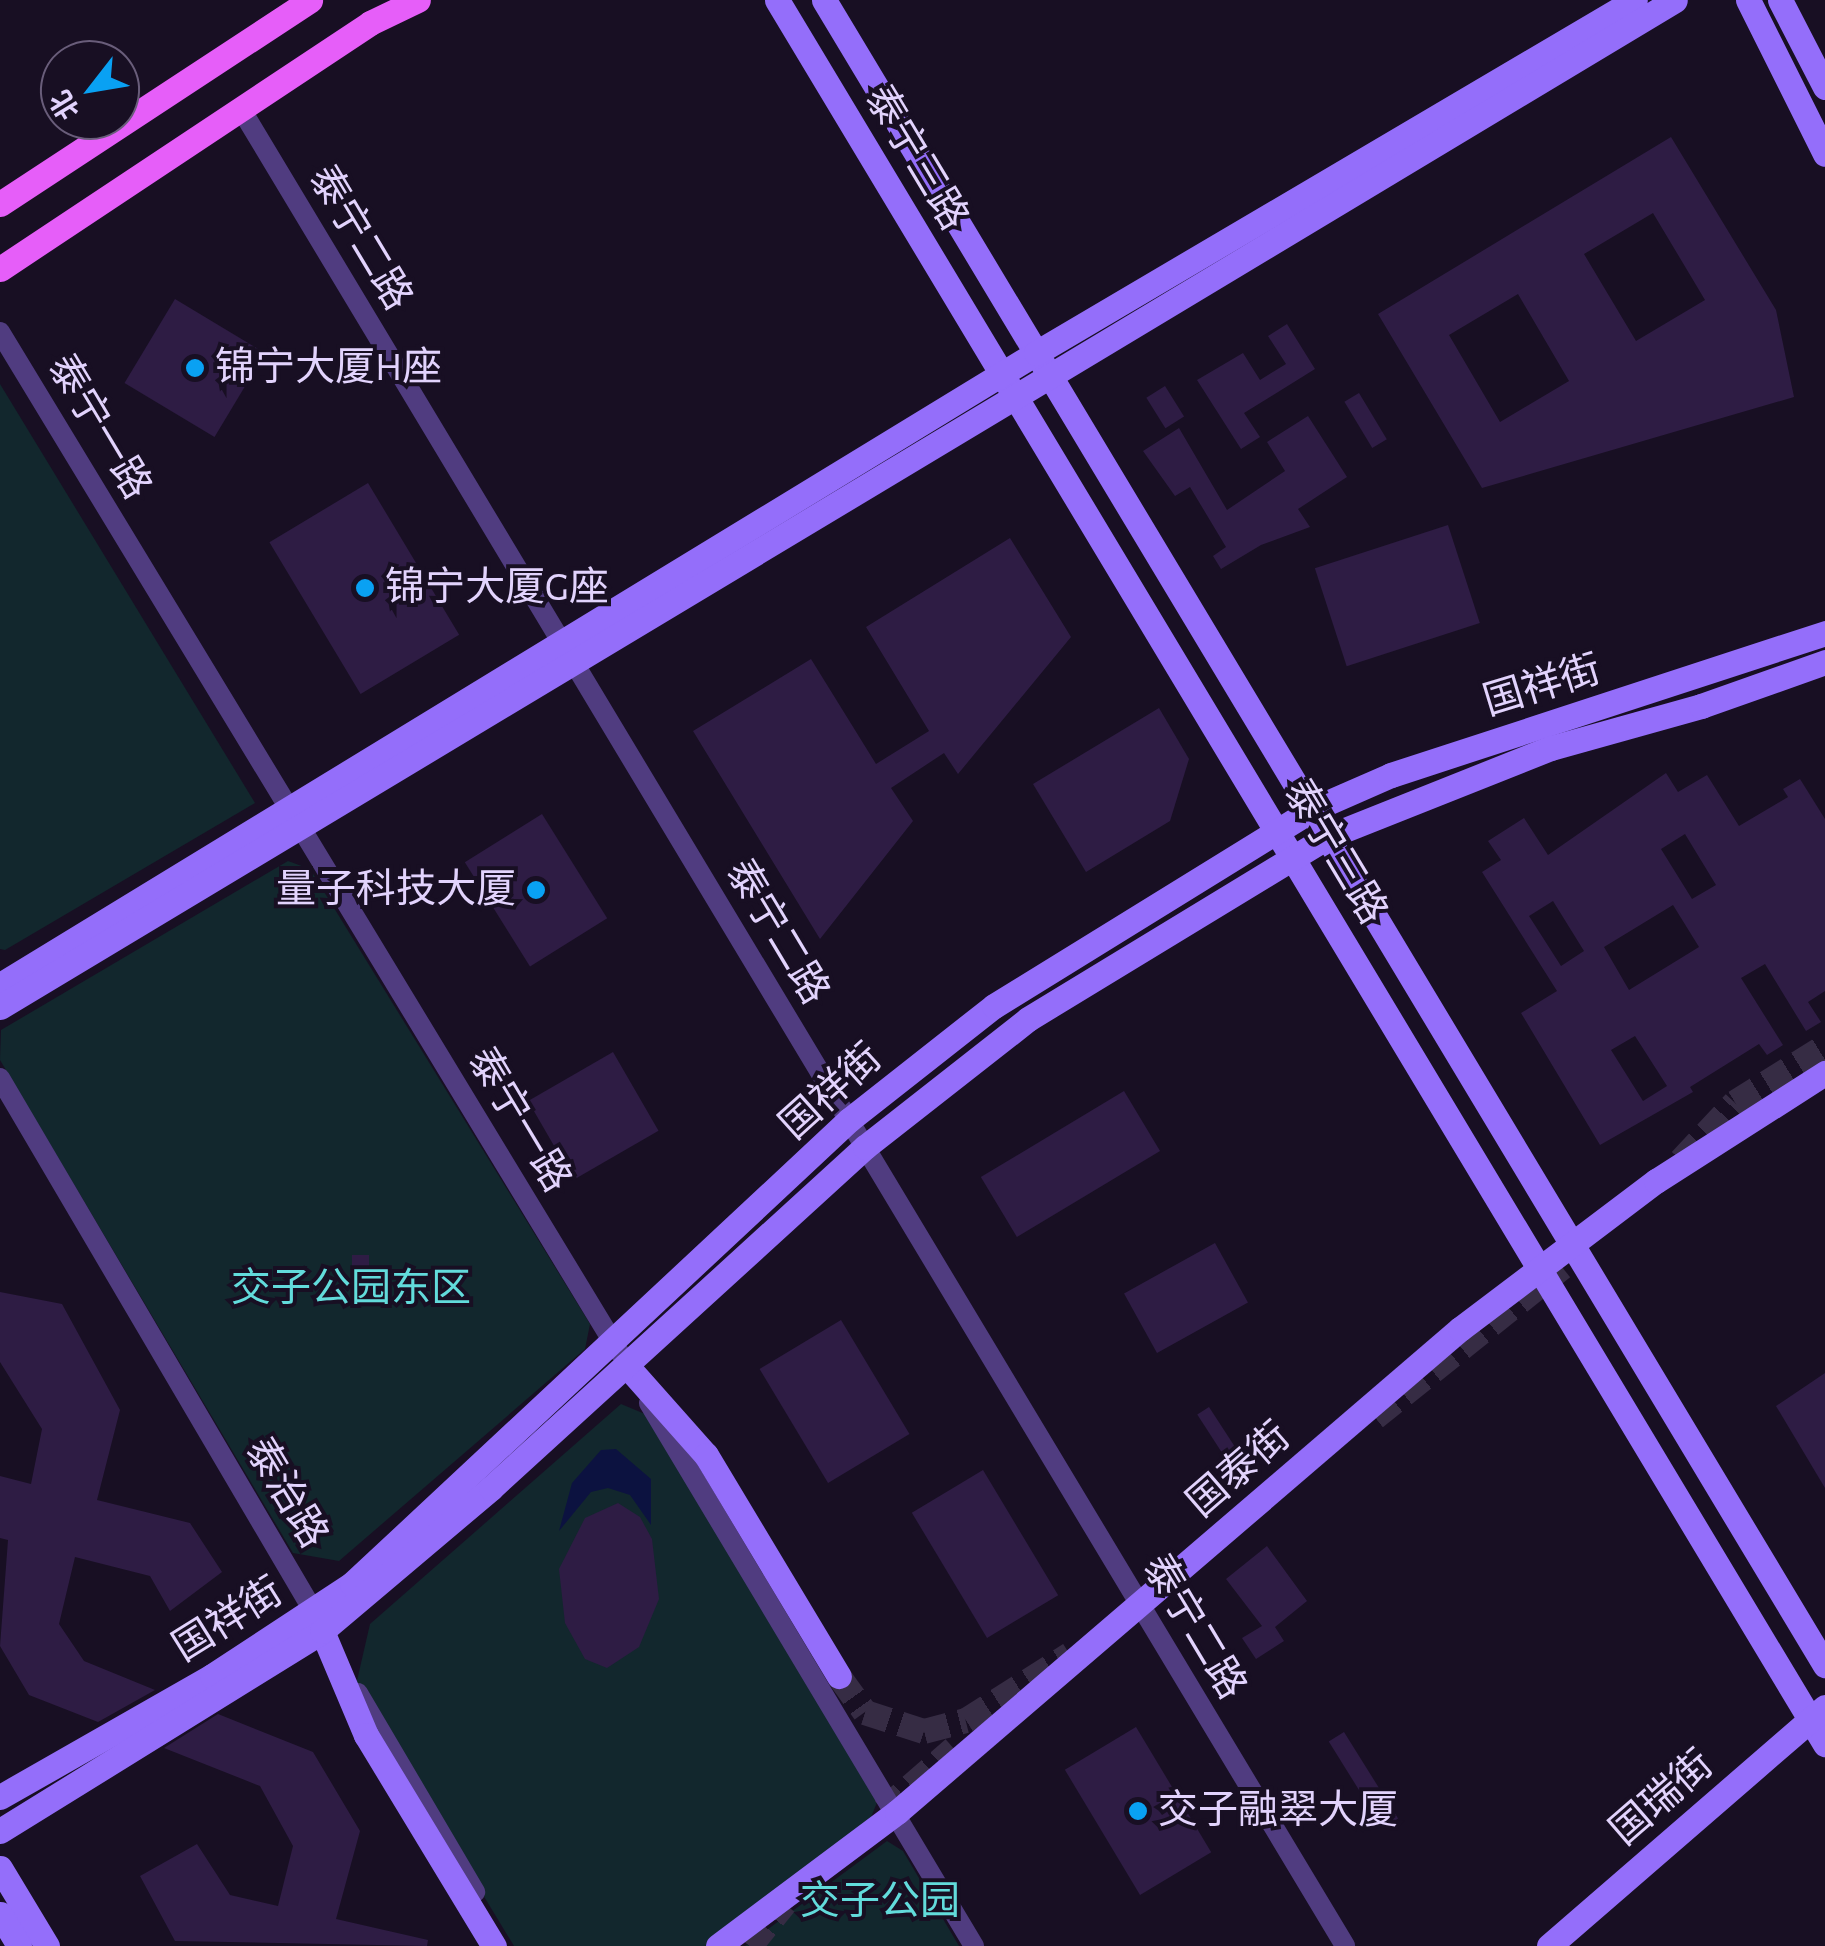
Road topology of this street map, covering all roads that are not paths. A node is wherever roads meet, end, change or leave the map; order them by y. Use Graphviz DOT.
graph roads {
  1 [pos="310,0"];
  2 [pos="418,0"];
  3 [pos="777,0"];
  4 [pos="824,0"];
  5 [pos="1635,0"];
  6 [pos="1675,0"];
  7 [pos="1748,0"];
  8 [pos="1780,0"];
  9 [pos="1825,87"];
  10 [pos="241,109"];
  11 [pos="1825,154"];
  12 [pos="0,204"];
  13 [pos="0,269"];
  14 [pos="0,332"];
  15 [pos="1043,364"];
  16 [pos="1009,385"];
  17 [pos="1825,632"];
  18 [pos="569,654"];
  19 [pos="1825,662"];
  20 [pos="1311,810"];
  21 [pos="294,817"];
  22 [pos="1279,830"];
  23 [pos="1327,837"];
  24 [pos="1294,858"];
  25 [pos="0,986"];
  26 [pos="0,1007"];
  27 [pos="1825,1073"];
  28 [pos="0,1078"];
  29 [pos="849,1120"];
  30 [pos="865,1147"];
  31 [pos="1572,1244"];
  32 [pos="1541,1268"];
  33 [pos="620,1354"];
  34 [pos="1140,1605"];
  35 [pos="318,1621"];
  36 [pos="1825,1665"];
  37 [pos="839,1676"];
  38 [pos="1818,1713"];
  39 [pos="1825,1744"];
  40 [pos="0,1797"];
  41 [pos="897,1812"];
  42 [pos="0,1830"];
  43 [pos="0,1868"];
  44 [pos="0,1914"];
  45 [pos="19,1946"];
  46 [pos="47,1946"];
  47 [pos="494,1946"];
  48 [pos="507,1946"];
  49 [pos="718,1946"];
  50 [pos="974,1946"];
  51 [pos="1345,1946"];
  52 [pos="1549,1946"];
  1 -- 12 [label="main road"];
  2 -- 10 [label="main road"];
  3 -- 16 [label="street, 泰宁三路"];
  4 -- 15 [label="street, 泰宁三路"];
  5 -- 15 [label="street"];
  6 -- 15 [label="street"];
  7 -- 11 [label="street"];
  8 -- 9 [label="street"];
  10 -- 13 [label="main road"];
  10 -- 18 [label="street, 泰宁二路"];
  14 -- 21 [label="street, 泰宁一路"];
  15 -- 16 [label="street"];
  15 -- 20 [label="street, 泰宁三路"];
  16 -- 18 [label="street"];
  16 -- 22 [label="street, 泰宁三路"];
  17 -- 20 [label="street, 国祥街"];
  18 -- 21 [label="street"];
  18 -- 29 [label="street, 泰宁二路"];
  19 -- 23 [label="street, 国祥街"];
  20 -- 22 [label="street, 国祥街"];
  20 -- 23 [label="street, 泰宁三路"];
  21 -- 25 [label="street"];
  21 -- 26 [label="street"];
  21 -- 33 [label="street, 泰宁一路"];
  22 -- 24 [label="street, 泰宁三路"];
  22 -- 29 [label="street, 国祥街"];
  23 -- 24 [label="street, 国祥街"];
  23 -- 31 [label="street, 泰宁三路"];
  24 -- 30 [label="street, 国祥街"];
  24 -- 32 [label="street, 泰宁三路"];
  27 -- 31 [label="street, 国泰街"];
  28 -- 35 [label="street, 泰治路"];
  29 -- 30 [label="street, 泰宁二路"];
  29 -- 33 [label="street, 国祥街"];
  30 -- 33 [label="street, 国祥街"];
  30 -- 34 [label="street, 泰宁二路"];
  31 -- 32 [label="street, 国泰街"];
  31 -- 36 [label="street, 泰宁三路"];
  32 -- 34 [label="street, 国泰街"];
  32 -- 38 [label="street, 泰宁三路"];
  33 -- 35 [label="street, 国祥街"];
  33 -- 37 [label="street"];
  33 -- 41 [label="street, 泰宁一路"];
  34 -- 41 [label="street, 国泰街"];
  34 -- 51 [label="street, 泰宁二路"];
  35 -- 40 [label="street, 国祥街"];
  35 -- 42 [label="street, 国祥街"];
  35 -- 47 [label="street"];
  35 -- 48 [label="street, 泰治路"];
  38 -- 39 [label="street, 泰宁三路"];
  38 -- 52 [label="street, 国瑞街"];
  41 -- 49 [label="street, 国泰街"];
  41 -- 50 [label="street, 泰宁一路"];
  43 -- 46 [label="street"];
  44 -- 45 [label="street"];
}
